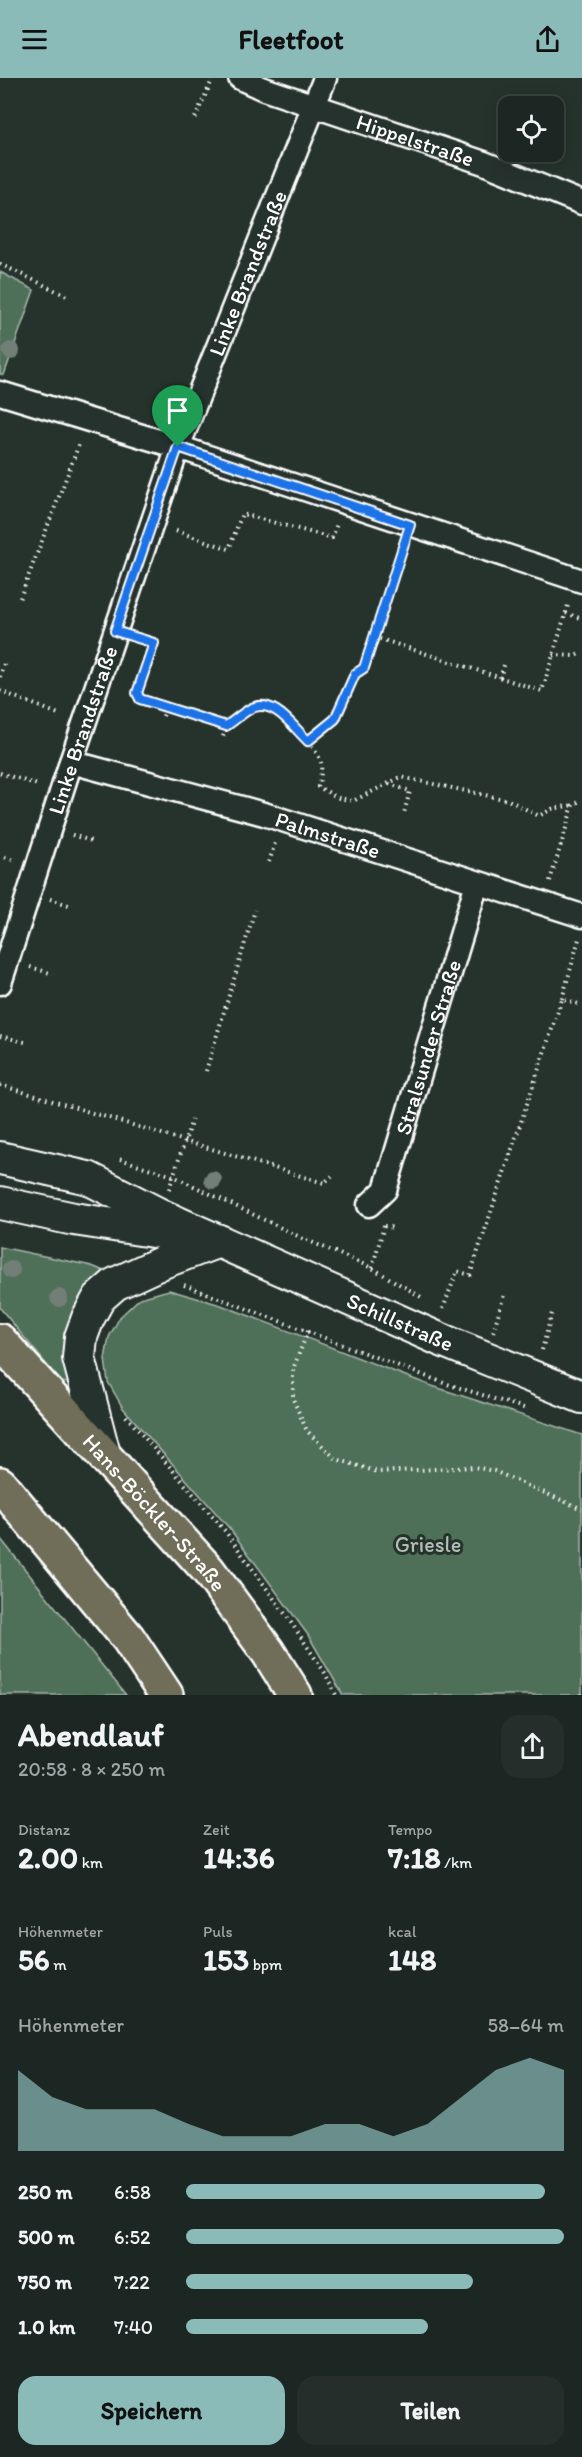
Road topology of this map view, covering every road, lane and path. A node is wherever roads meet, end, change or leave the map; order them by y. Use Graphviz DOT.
graph roads {
  1 [pos="213,78"];
  2 [pos="240,78"];
  3 [pos="325,78"];
  4 [pos="315,106"];
  5 [pos="195,118"];
  6 [pos="582,203"];
  7 [pos="0,264"];
  8 [pos="69,297"];
  9 [pos="0,393"];
  10 [pos="87,420"];
  11 [pos="178,447"];
  12 [pos="345,503"];
  13 [pos="152,523"];
  14 [pos="410,525"];
  15 [pos="578,580"];
  16 [pos="20,598"];
  17 [pos="565,613"];
  18 [pos="582,619"];
  19 [pos="115,631"];
  20 [pos="374,637"];
  21 [pos="582,653"];
  22 [pos="553,655"];
  23 [pos="505,662"];
  24 [pos="4,664"];
  25 [pos="0,677"];
  26 [pos="500,678"];
  27 [pos="0,691"];
  28 [pos="166,707"];
  29 [pos="163,716"];
  30 [pos="84,724"];
  31 [pos="226,726"];
  32 [pos="222,740"];
  33 [pos="308,741"];
  34 [pos="71,762"];
  35 [pos="0,773"];
  36 [pos="388,783"];
  37 [pos="61,792"];
  38 [pos="582,800"];
  39 [pos="573,805"];
  40 [pos="404,813"];
  41 [pos="477,883"];
  42 [pos="543,903"];
  43 [pos="255,910"];
  44 [pos="582,916"];
  45 [pos="582,930"];
  46 [pos="0,983"];
  47 [pos="562,999"];
  48 [pos="582,1005"];
  49 [pos="0,1036"];
  50 [pos="28,1043"];
  51 [pos="207,1071"];
  52 [pos="0,1085"];
  53 [pos="192,1120"];
  54 [pos="185,1141"];
  55 [pos="109,1157"];
  56 [pos="0,1158"];
  57 [pos="173,1176"];
  58 [pos="332,1176"];
  59 [pos="0,1203"];
  60 [pos="369,1205"];
  61 [pos="162,1216"];
  62 [pos="384,1226"];
  63 [pos="394,1228"];
  64 [pos="219,1240"];
  65 [pos="372,1269"];
  66 [pos="175,1284"];
  67 [pos="405,1287"];
  68 [pos="504,1295"];
  69 [pos="443,1309"];
  70 [pos="552,1313"];
  71 [pos="308,1331"];
  72 [pos="0,1341"];
  73 [pos="482,1357"];
  74 [pos="533,1378"];
  75 [pos="582,1397"];
  76 [pos="119,1407"];
  77 [pos="531,1410"];
  78 [pos="105,1458"];
  79 [pos="0,1484"];
  80 [pos="582,1509"];
  81 [pos="166,1695"];
  82 [pos="295,1695"];
  83 [pos="336,1695"];
  1 -- 5 [label="path"];
  2 -- 4 [label="street, Hippelstraße"];
  3 -- 4 [label="street, Linke Brandstraße"];
  4 -- 6 [label="street, Hippelstraße"];
  4 -- 11 [label="street, Linke Brandstraße"];
  7 -- 8 [label="path"];
  9 -- 10 [label="street"];
  10 -- 11 [label="street"];
  10 -- 16 [label="path"];
  11 -- 12 [label="street"];
  11 -- 13 [label="street, Linke Brandstraße"];
  12 -- 13 [label="path"];
  12 -- 14 [label="street"];
  13 -- 19 [label="street, Linke Brandstraße"];
  14 -- 15 [label="street"];
  14 -- 20 [label="path"];
  15 -- 17 [label="path"];
  17 -- 18 [label="path"];
  17 -- 22 [label="path"];
  19 -- 28 [label="path"];
  19 -- 30 [label="street, Linke Brandstraße"];
  20 -- 26 [label="path"];
  20 -- 33 [label="path"];
  21 -- 22 [label="path"];
  22 -- 26 [label="path"];
  23 -- 26 [label="path"];
  24 -- 25 [label="path"];
  27 -- 30 [label="path"];
  28 -- 29 [label="path"];
  28 -- 31 [label="path"];
  30 -- 34 [label="street, Linke Brandstraße"];
  31 -- 32 [label="path"];
  31 -- 33 [label="path"];
  33 -- 36 [label="path"];
  34 -- 37 [label="street, Linke Brandstraße"];
  34 -- 41 [label="street, Palmstraße"];
  35 -- 37 [label="path"];
  36 -- 39 [label="path"];
  36 -- 40 [label="path"];
  37 -- 46 [label="street, Linke Brandstraße"];
  38 -- 39 [label="path"];
  39 -- 42 [label="path"];
  41 -- 42 [label="street, Palmstraße"];
  41 -- 60 [label="street, Stralsunder Straße"];
  42 -- 44 [label="street, Palmstraße"];
  43 -- 51 [label="path"];
  45 -- 47 [label="path"];
  47 -- 48 [label="path"];
  47 -- 69 [label="path"];
  49 -- 50 [label="path"];
  52 -- 54 [label="path"];
  53 -- 54 [label="path"];
  54 -- 57 [label="path"];
  54 -- 58 [label="path"];
  55 -- 57 [label="path"];
  56 -- 61 [label="street, Schillstraße"];
  57 -- 61 [label="path"];
  57 -- 65 [label="path"];
  59 -- 64 [label="street, Schillstraße"];
  60 -- 62 [label="path"];
  61 -- 64 [label="street, Schillstraße"];
  62 -- 63 [label="path"];
  62 -- 65 [label="path"];
  64 -- 73 [label="street, Schillstraße"];
  64 -- 78 [label="street"];
  65 -- 67 [label="path"];
  66 -- 71 [label="path"];
  68 -- 73 [label="path"];
  70 -- 74 [label="path"];
  71 -- 77 [label="path"];
  71 -- 80 [label="path"];
  72 -- 78 [label="main road, Hans-Böckler-Straße"];
  73 -- 74 [label="street, Schillstraße"];
  74 -- 75 [label="street, Schillstraße"];
  76 -- 83 [label="path"];
  78 -- 82 [label="main road, Hans-Böckler-Straße"];
  79 -- 81 [label="main road"];
}
